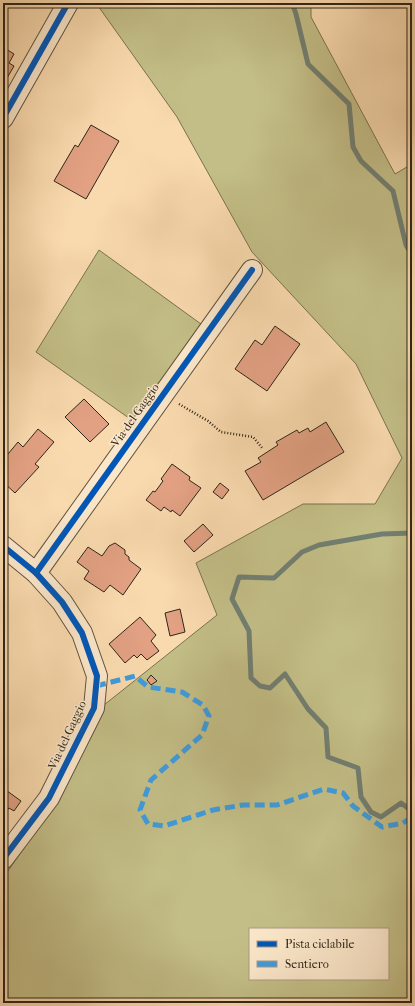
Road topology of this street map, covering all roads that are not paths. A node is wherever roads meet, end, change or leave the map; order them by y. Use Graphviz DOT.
graph roads {
  1 [pos="68,3"];
  2 [pos="3,118"];
  3 [pos="252,270"];
  4 [pos="3,546"];
  5 [pos="36,573"];
  6 [pos="3,859"];
  1 -- 2 [label="street"];
  3 -- 5 [label="street, Via del Gaggio"];
  4 -- 5 [label="street, Via del Gaggio"];
  5 -- 6 [label="street, Via del Gaggio"];
}
